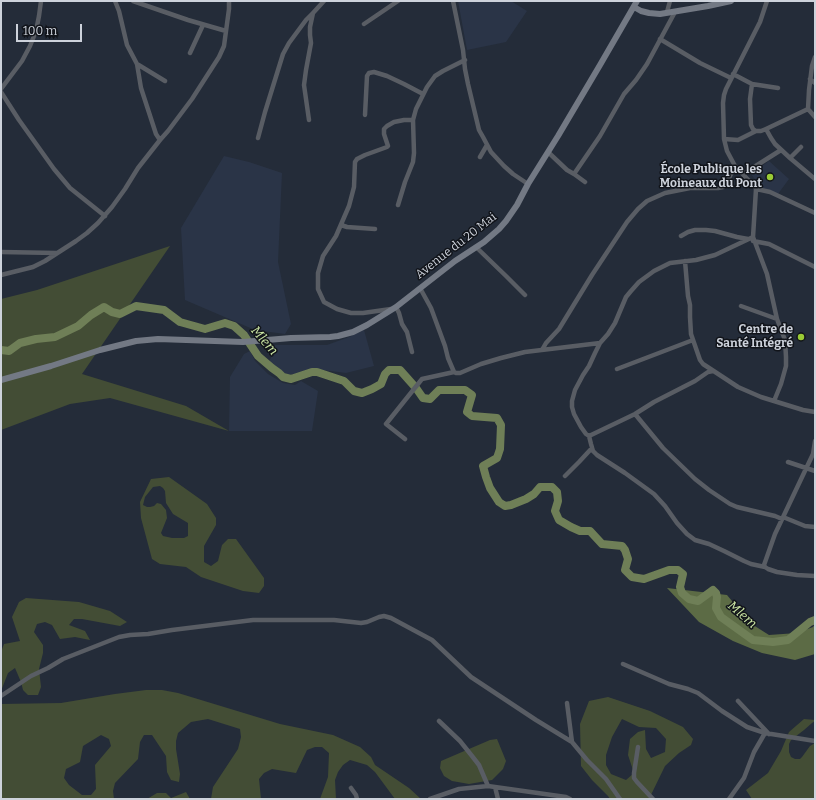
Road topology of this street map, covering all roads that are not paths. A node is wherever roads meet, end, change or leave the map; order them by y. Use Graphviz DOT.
graph roads {
  1 [pos="41,1"];
  2 [pos="115,1"];
  3 [pos="133,1"];
  4 [pos="229,1"];
  5 [pos="324,1"];
  6 [pos="398,1"];
  7 [pos="453,1"];
  8 [pos="670,1"];
  9 [pos="731,1"];
  10 [pos="767,1"];
  11 [pos="636,4"];
  12 [pos="667,12"];
  13 [pos="675,12"];
  14 [pos="313,13"];
  15 [pos="364,24"];
  16 [pos="203,25"];
  17 [pos="226,32"];
  18 [pos="660,39"];
  19 [pos="190,53"];
  20 [pos="815,57"];
  21 [pos="465,60"];
  22 [pos="137,64"];
  23 [pos="732,76"];
  24 [pos="810,79"];
  25 [pos="165,81"];
  26 [pos="815,83"];
  27 [pos="752,84"];
  28 [pos="778,88"];
  29 [pos="1,89"];
  30 [pos="1,92"];
  31 [pos="423,94"];
  32 [pos="808,109"];
  33 [pos="365,115"];
  34 [pos="815,117"];
  35 [pos="310,120"];
  36 [pos="414,120"];
  37 [pos="766,129"];
  38 [pos="756,132"];
  39 [pos="258,138"];
  40 [pos="724,139"];
  41 [pos="160,140"];
  42 [pos="487,145"];
  43 [pos="802,147"];
  44 [pos="781,150"];
  45 [pos="548,152"];
  46 [pos="480,157"];
  47 [pos="790,158"];
  48 [pos="735,166"];
  49 [pos="574,174"];
  50 [pos="743,174"];
  51 [pos="815,179"];
  52 [pos="585,182"];
  53 [pos="528,184"];
  54 [pos="756,189"];
  55 [pos="398,204"];
  56 [pos="815,213"];
  57 [pos="104,216"];
  58 [pos="341,225"];
  59 [pos="375,229"];
  60 [pos="681,236"];
  61 [pos="752,239"];
  62 [pos="476,247"];
  63 [pos="1,252"];
  64 [pos="57,254"];
  65 [pos="685,261"];
  66 [pos="815,267"];
  67 [pos="1,276"];
  68 [pos="420,288"];
  69 [pos="525,296"];
  70 [pos="741,306"];
  71 [pos="394,308"];
  72 [pos="777,319"];
  73 [pos="693,340"];
  74 [pos="600,343"];
  75 [pos="542,350"];
  76 [pos="412,352"];
  77 [pos="617,369"];
  78 [pos="713,371"];
  79 [pos="454,372"];
  80 [pos="1,380"];
  81 [pos="774,401"];
  82 [pos="815,412"];
  83 [pos="635,414"];
  84 [pos="589,436"];
  85 [pos="405,439"];
  86 [pos="815,442"];
  87 [pos="592,448"];
  88 [pos="788,462"];
  89 [pos="805,468"];
  90 [pos="815,471"];
  91 [pos="565,476"];
  92 [pos="782,518"];
  93 [pos="815,527"];
  94 [pos="765,567"];
  95 [pos="815,576"];
  96 [pos="623,664"];
  97 [pos="1,696"];
  98 [pos="738,700"];
  99 [pos="567,703"];
  100 [pos="439,721"];
  101 [pos="767,733"];
  102 [pos="815,741"];
  103 [pos="572,742"];
  104 [pos="638,747"];
  105 [pos="488,786"];
  106 [pos="495,787"];
  107 [pos="351,788"];
  108 [pos="357,799"];
  109 [pos="430,799"];
  110 [pos="498,799"];
  111 [pos="570,799"];
  112 [pos="620,799"];
  113 [pos="653,799"];
  114 [pos="729,799"];
  1 -- 29 [label="street"];
  2 -- 22 [label="street"];
  3 -- 16 [label="street"];
  4 -- 17 [label="street"];
  5 -- 14 [label="street"];
  6 -- 15 [label="street"];
  7 -- 21 [label="street"];
  8 -- 12 [label="street"];
  9 -- 13 [label="main road"];
  10 -- 23 [label="street"];
  11 -- 12 [label="main road"];
  11 -- 45 [label="main road, Avenue du 20 Mai"];
  12 -- 13 [label="main road"];
  13 -- 18 [label="street"];
  14 -- 35 [label="street"];
  14 -- 39 [label="street"];
  16 -- 17 [label="street"];
  16 -- 19 [label="street"];
  17 -- 41 [label="street"];
  18 -- 23 [label="street"];
  18 -- 49 [label="street"];
  20 -- 24 [label="street"];
  21 -- 31 [label="street"];
  21 -- 42 [label="street"];
  22 -- 25 [label="street"];
  22 -- 41 [label="street"];
  23 -- 27 [label="street"];
  23 -- 40 [label="street"];
  24 -- 26 [label="street"];
  24 -- 32 [label="street"];
  27 -- 28 [label="street"];
  27 -- 38 [label="street"];
  30 -- 57 [label="street"];
  31 -- 33 [label="street"];
  31 -- 36 [label="street"];
  32 -- 34 [label="street"];
  32 -- 37 [label="street"];
  36 -- 55 [label="street"];
  36 -- 58 [label="street"];
  37 -- 38 [label="street"];
  37 -- 44 [label="street"];
  38 -- 40 [label="street"];
  40 -- 48 [label="street"];
  41 -- 57 [label="street"];
  42 -- 46 [label="street"];
  42 -- 53 [label="street"];
  43 -- 47 [label="street"];
  44 -- 47 [label="street"];
  44 -- 50 [label="street"];
  45 -- 49 [label="street"];
  45 -- 53 [label="main road, Avenue du 20 Mai"];
  47 -- 51 [label="street"];
  48 -- 50 [label="street"];
  48 -- 75 [label="street"];
  49 -- 52 [label="street"];
  50 -- 54 [label="street"];
  53 -- 62 [label="main road, Avenue du 20 Mai"];
  54 -- 56 [label="street"];
  54 -- 61 [label="street"];
  57 -- 64 [label="street"];
  58 -- 59 [label="street"];
  58 -- 71 [label="street"];
  60 -- 61 [label="street"];
  61 -- 65 [label="street"];
  61 -- 66 [label="street"];
  61 -- 72 [label="street"];
  62 -- 68 [label="main road, Avenue du 20 Mai"];
  62 -- 69 [label="street"];
  63 -- 64 [label="street"];
  64 -- 67 [label="street"];
  65 -- 73 [label="street"];
  65 -- 74 [label="street"];
  68 -- 71 [label="main road, Avenue du 20 Mai"];
  68 -- 79 [label="street"];
  70 -- 72 [label="street"];
  71 -- 76 [label="street"];
  71 -- 80 [label="main road, Avenue du 20 Mai"];
  72 -- 81 [label="street"];
  73 -- 77 [label="street"];
  73 -- 78 [label="street"];
  74 -- 75 [label="street"];
  74 -- 84 [label="street"];
  75 -- 79 [label="street"];
  78 -- 81 [label="street"];
  78 -- 83 [label="street"];
  79 -- 85 [label="street"];
  81 -- 82 [label="street"];
  83 -- 84 [label="street"];
  83 -- 92 [label="street"];
  84 -- 87 [label="street"];
  86 -- 89 [label="street"];
  87 -- 91 [label="street"];
  87 -- 94 [label="street"];
  88 -- 89 [label="street"];
  89 -- 90 [label="street"];
  89 -- 92 [label="street"];
  92 -- 93 [label="street"];
  92 -- 94 [label="street"];
  94 -- 95 [label="street"];
  96 -- 101 [label="street"];
  97 -- 103 [label="street"];
  98 -- 101 [label="street"];
  99 -- 103 [label="street"];
  100 -- 105 [label="street"];
  101 -- 102 [label="street"];
  101 -- 114 [label="street"];
  103 -- 112 [label="street"];
  104 -- 113 [label="street"];
  105 -- 106 [label="street"];
  105 -- 109 [label="street"];
  106 -- 110 [label="street"];
  106 -- 111 [label="street"];
  107 -- 108 [label="street"];
}
